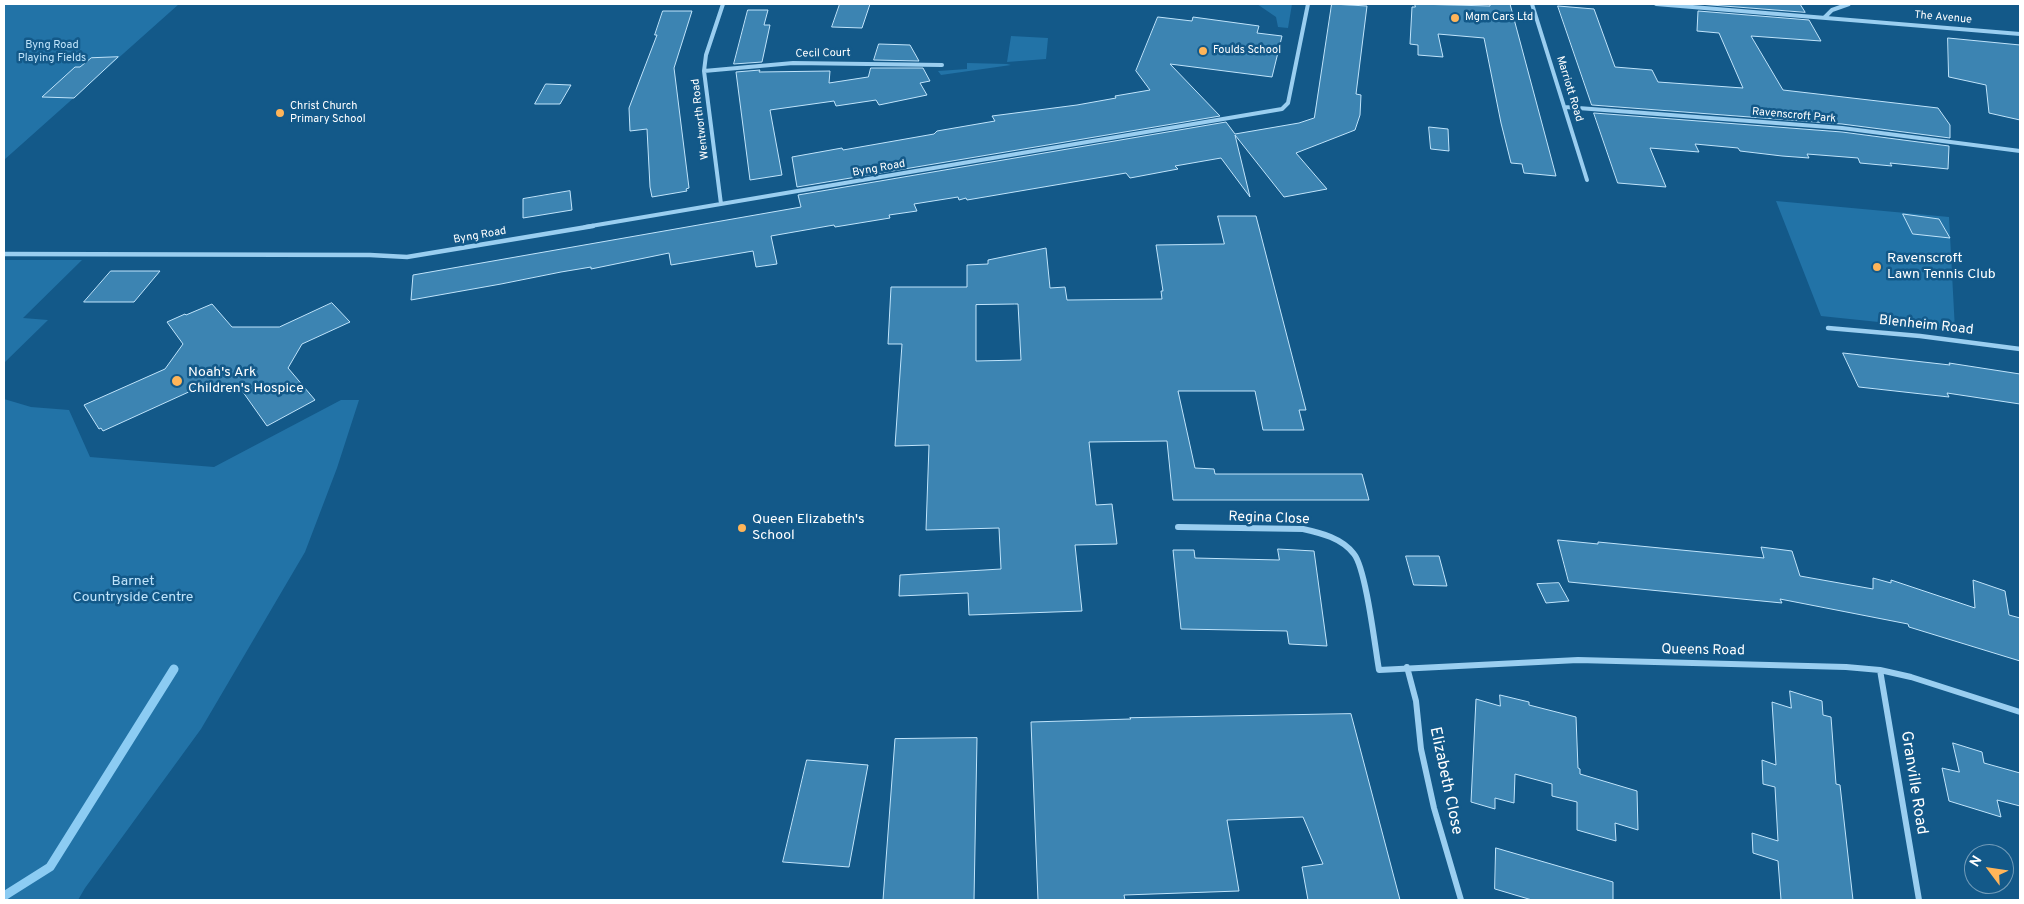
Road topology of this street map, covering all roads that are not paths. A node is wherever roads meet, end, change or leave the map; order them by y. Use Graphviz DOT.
graph roads {
  1 [pos="723,4"];
  2 [pos="1308,4"];
  3 [pos="1532,4"];
  4 [pos="1656,4"];
  5 [pos="1849,4"];
  6 [pos="1825,17"];
  7 [pos="2020,34"];
  8 [pos="942,65"];
  9 [pos="704,71"];
  10 [pos="1565,107"];
  11 [pos="2020,151"];
  12 [pos="1587,180"];
  13 [pos="720,204"];
  14 [pos="4,254"];
  15 [pos="1828,328"];
  16 [pos="2020,350"];
  17 [pos="1178,527"];
  18 [pos="1407,667"];
  19 [pos="1379,670"];
  20 [pos="1880,670"];
  21 [pos="2020,712"];
  22 [pos="1461,900"];
  23 [pos="1919,900"];
  1 -- 9 [label="street, Wentworth Road"];
  2 -- 13 [label="street, Byng Road"];
  3 -- 10 [label="street, Marriott Road"];
  4 -- 6 [label="street, The Avenue"];
  5 -- 6 [label="street"];
  6 -- 7 [label="street, The Avenue"];
  8 -- 9 [label="street, Cecil Court"];
  9 -- 13 [label="street, Wentworth Road"];
  10 -- 11 [label="street, Ravenscroft Park"];
  10 -- 12 [label="street, Marriott Road"];
  13 -- 14 [label="street, Byng Road"];
  15 -- 16 [label="street, Blenheim Road"];
  17 -- 19 [label="street, Regina Close"];
  18 -- 19 [label="street, Queens Road"];
  18 -- 20 [label="street, Queens Road"];
  18 -- 22 [label="street, Elizabeth Close"];
  20 -- 21 [label="street, Queens Road"];
  20 -- 23 [label="street, Granville Road"];
}
